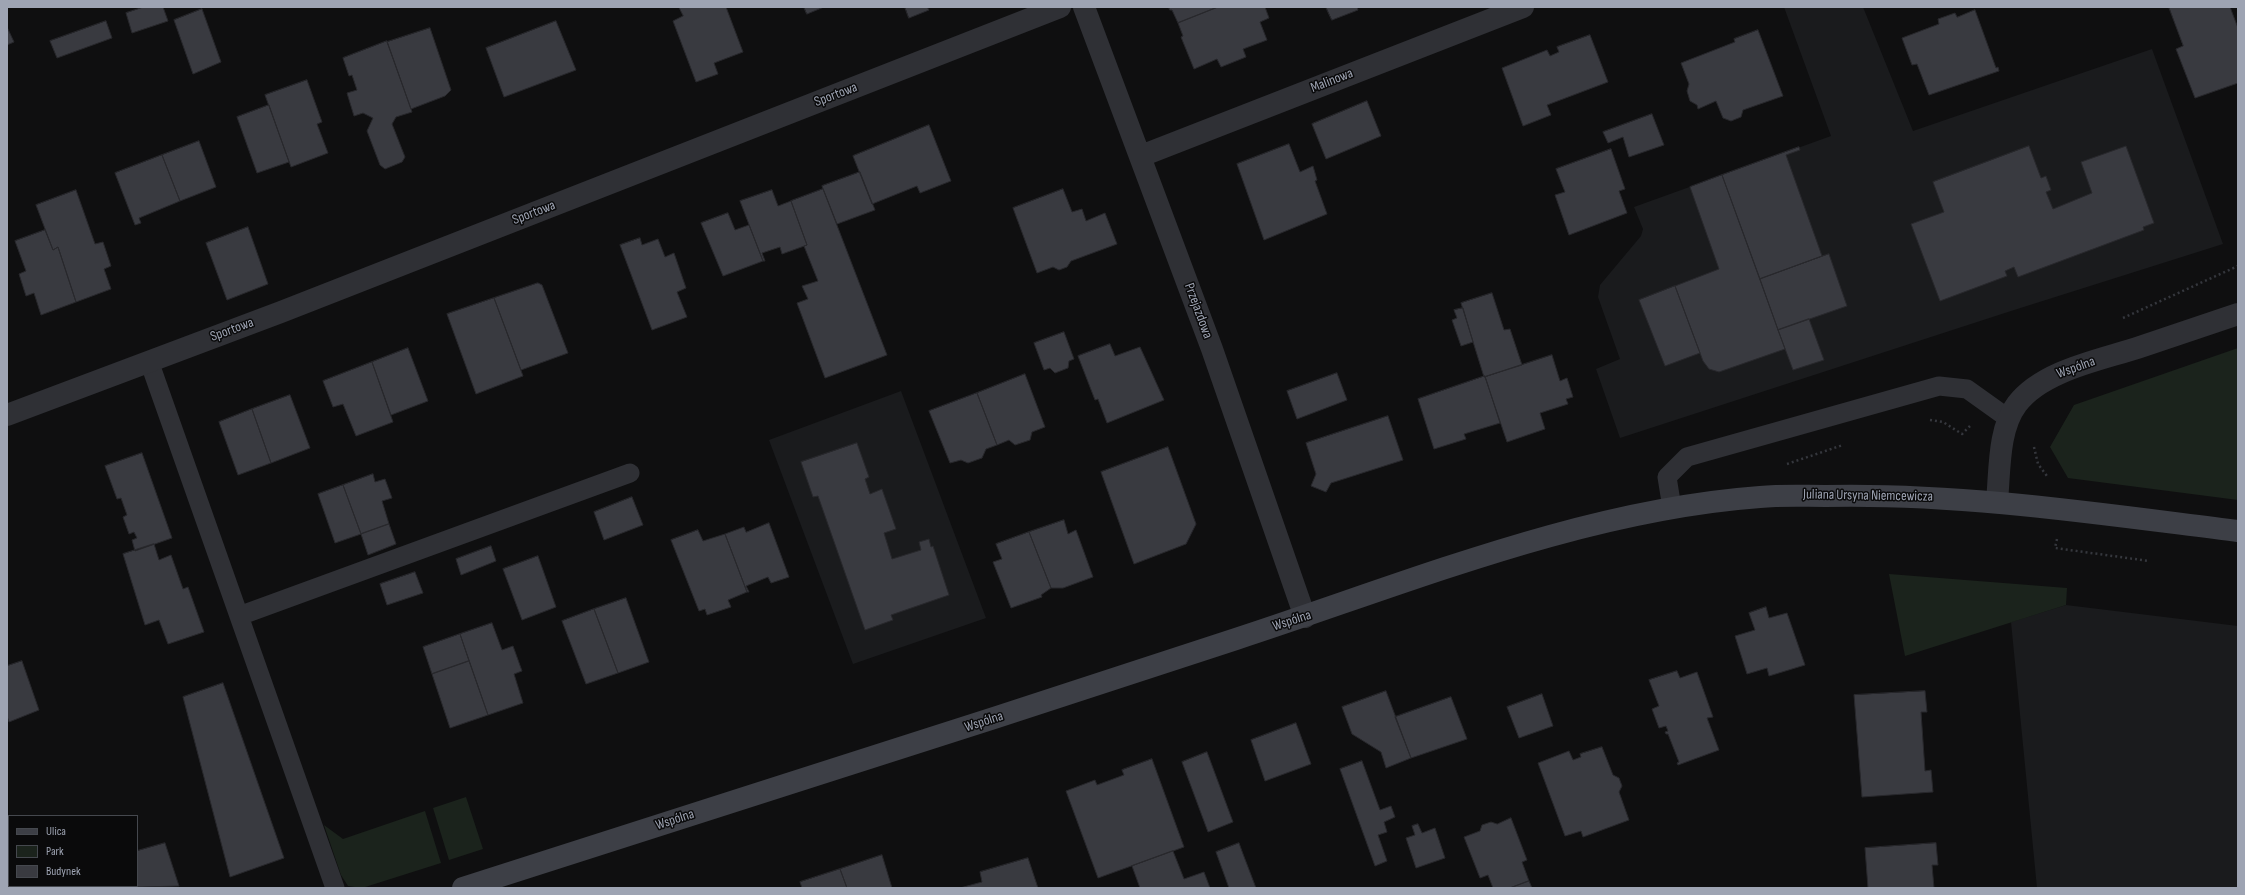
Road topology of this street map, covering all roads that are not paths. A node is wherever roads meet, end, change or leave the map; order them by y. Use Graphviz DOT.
graph roads {
  1 [pos="1060,7"];
  2 [pos="1084,7"];
  3 [pos="1523,7"];
  4 [pos="1142,156"];
  5 [pos="2238,314"];
  6 [pos="149,361"];
  7 [pos="7,415"];
  8 [pos="2009,419"];
  9 [pos="630,473"];
  10 [pos="1997,501"];
  11 [pos="1672,508"];
  12 [pos="2238,532"];
  13 [pos="1502,550"];
  14 [pos="239,616"];
  15 [pos="1305,617"];
  16 [pos="335,888"];
  17 [pos="463,888"];
  1 -- 6 [label="street, Sportowa"];
  2 -- 4 [label="street, Przejazdowa"];
  3 -- 4 [label="street, Malinowa"];
  4 -- 15 [label="street, Przejazdowa"];
  5 -- 8 [label="street, Wspólna"];
  6 -- 7 [label="street, Sportowa"];
  6 -- 14 [label="lane"];
  8 -- 10 [label="street, Wspólna"];
  8 -- 11 [label="lane"];
  9 -- 14 [label="lane"];
  10 -- 11 [label="street, Juliana Ursyna Niemcewicza"];
  10 -- 12 [label="street, Juliana Ursyna Niemcewicza"];
  11 -- 13 [label="street, Juliana Ursyna Niemcewicza"];
  13 -- 15 [label="street, Wspólna"];
  14 -- 16 [label="lane"];
  15 -- 17 [label="street, Wspólna"];
}
